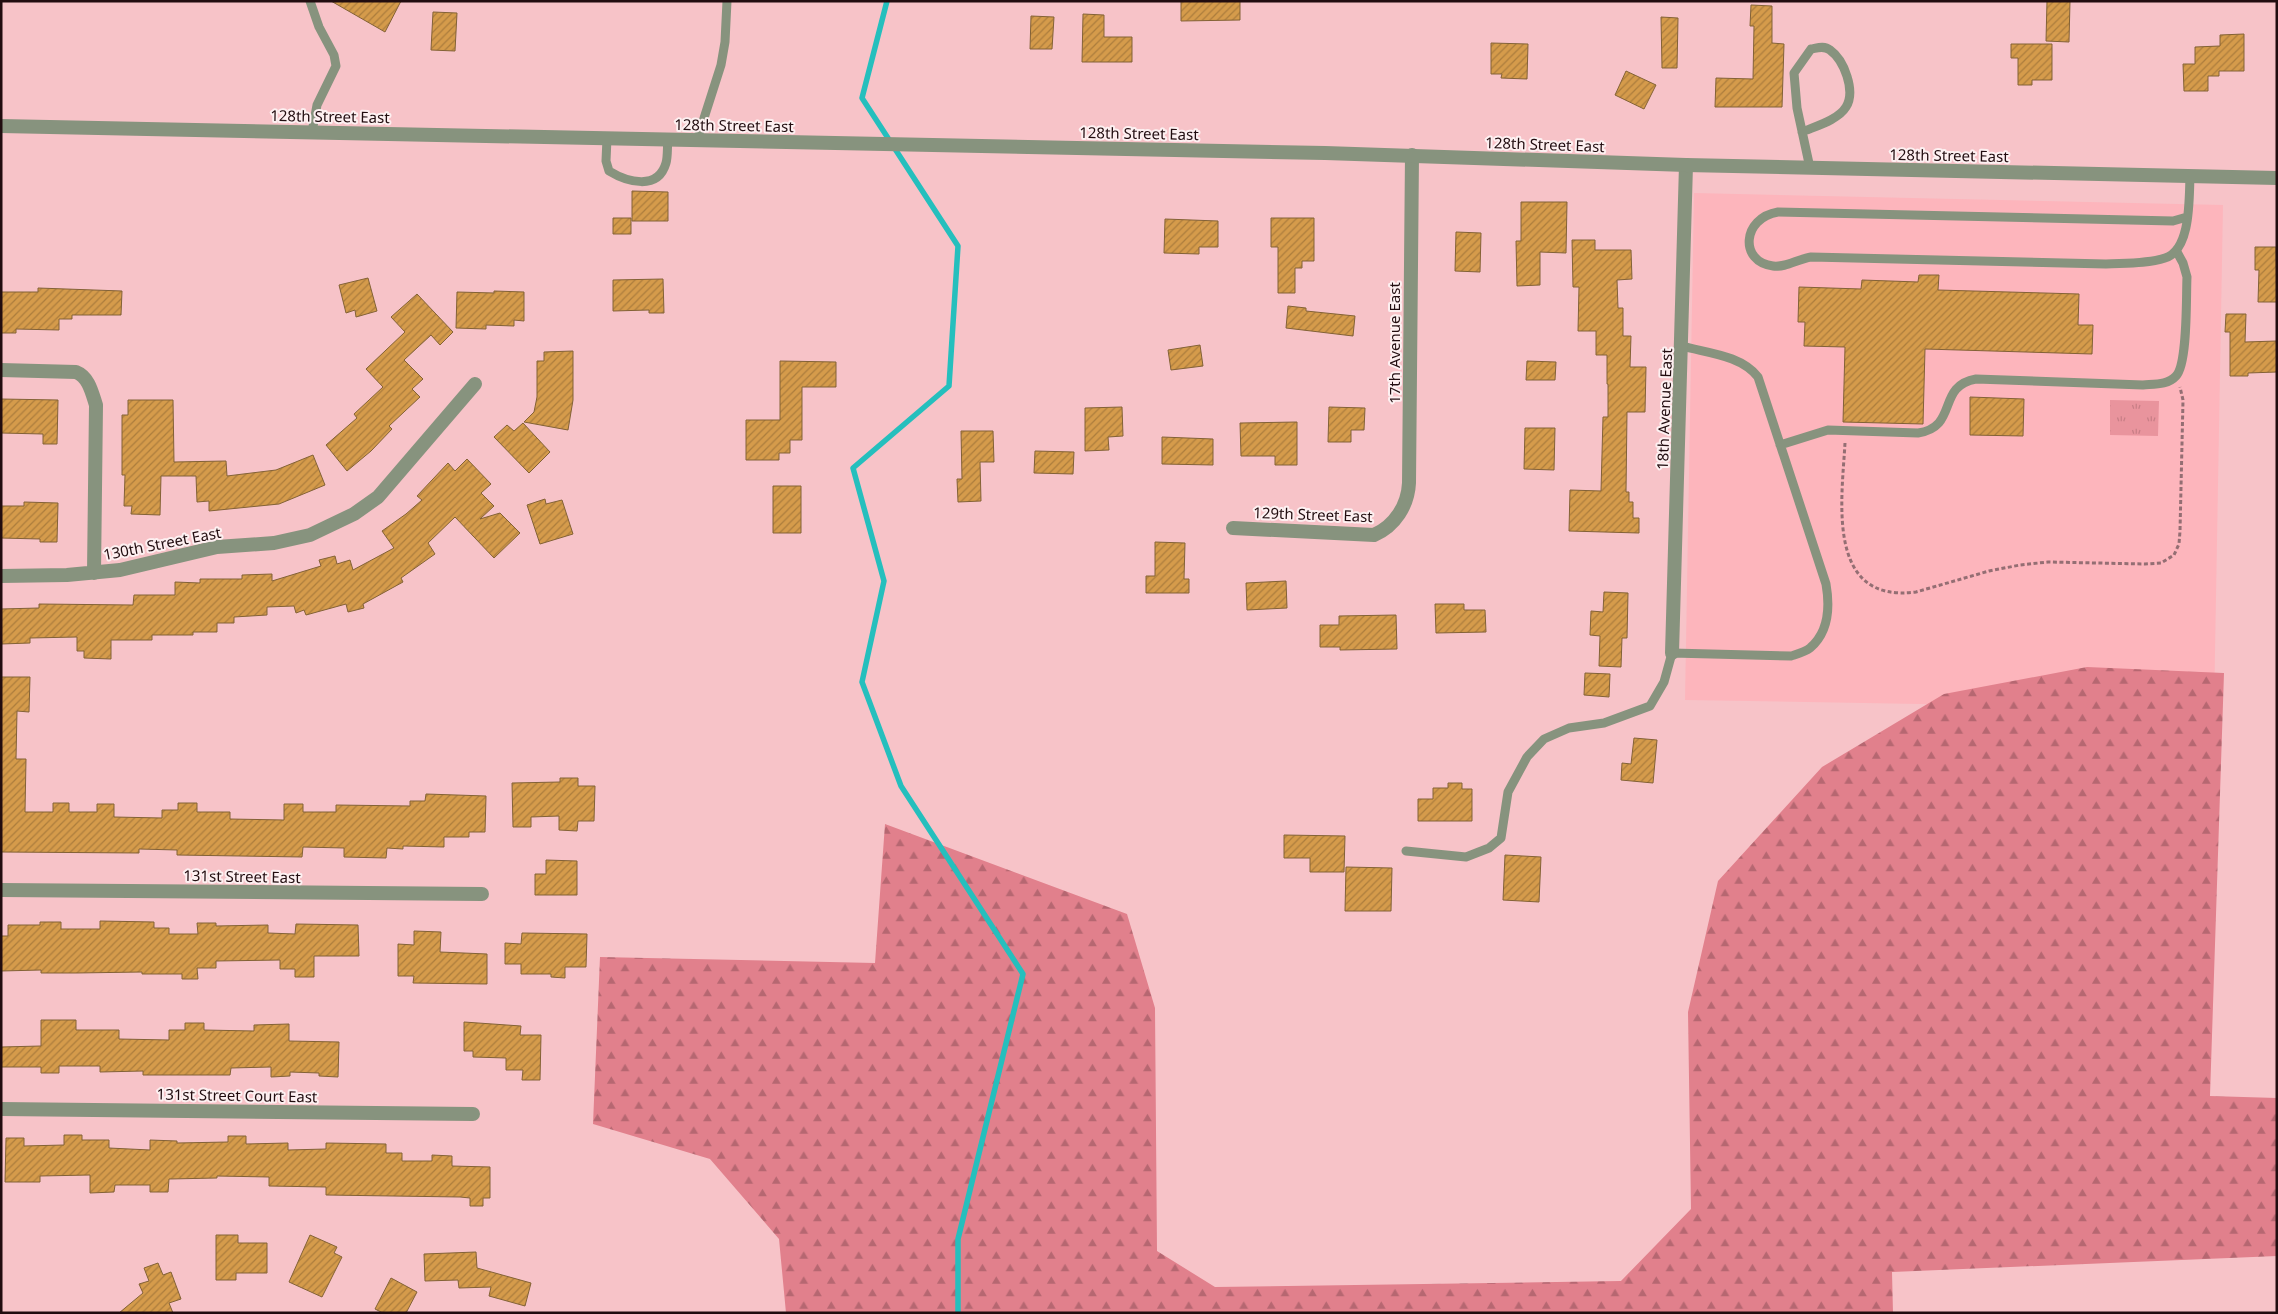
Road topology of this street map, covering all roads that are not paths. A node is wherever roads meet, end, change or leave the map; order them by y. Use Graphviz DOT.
graph roads {
  1 [pos="310,1"];
  2 [pos="727,1"];
  3 [pos="1,126"];
  4 [pos="312,132"];
  5 [pos="1802,132"];
  6 [pos="607,138"];
  7 [pos="668,139"];
  8 [pos="697,140"];
  9 [pos="1412,155"];
  10 [pos="1686,165"];
  11 [pos="1810,168"];
  12 [pos="2190,176"];
  13 [pos="2277,178"];
  14 [pos="2187,217"];
  15 [pos="2176,252"];
  16 [pos="1682,346"];
  17 [pos="1,370"];
  18 [pos="475,384"];
  19 [pos="1780,444"];
  20 [pos="1390,526"];
  21 [pos="1233,528"];
  22 [pos="94,573"];
  23 [pos="1,576"];
  24 [pos="1672,653"];
  25 [pos="1406,852"];
  26 [pos="1,890"];
  27 [pos="482,894"];
  28 [pos="1,1109"];
  29 [pos="473,1114"];
  1 -- 4 [label="lane"];
  2 -- 8 [label="lane"];
  3 -- 4 [label="street, 128th Street East"];
  4 -- 6 [label="street, 128th Street East"];
  5 -- 5 [label="lane"];
  5 -- 11 [label="lane"];
  6 -- 7 [label="street, 128th Street East"];
  6 -- 7 [label="lane"];
  7 -- 8 [label="street, 128th Street East"];
  8 -- 9 [label="street, 128th Street East"];
  9 -- 10 [label="street, 128th Street East"];
  9 -- 20 [label="street, 17th Avenue East"];
  10 -- 11 [label="street, 128th Street East"];
  10 -- 16 [label="street, 18th Avenue East"];
  11 -- 12 [label="street, 128th Street East"];
  12 -- 13 [label="street, 128th Street East"];
  12 -- 14 [label="lane"];
  14 -- 15 [label="lane"];
  14 -- 15 [label="lane"];
  15 -- 19 [label="lane"];
  16 -- 19 [label="lane"];
  16 -- 24 [label="street, 18th Avenue East"];
  17 -- 22 [label="street"];
  18 -- 22 [label="street, 130th Street East"];
  19 -- 24 [label="lane"];
  20 -- 21 [label="street, 129th Street East"];
  22 -- 23 [label="street, 130th Street East"];
  24 -- 25 [label="lane"];
  26 -- 27 [label="street, 131st Street East"];
  28 -- 29 [label="street, 131st Street Court East"];
}
